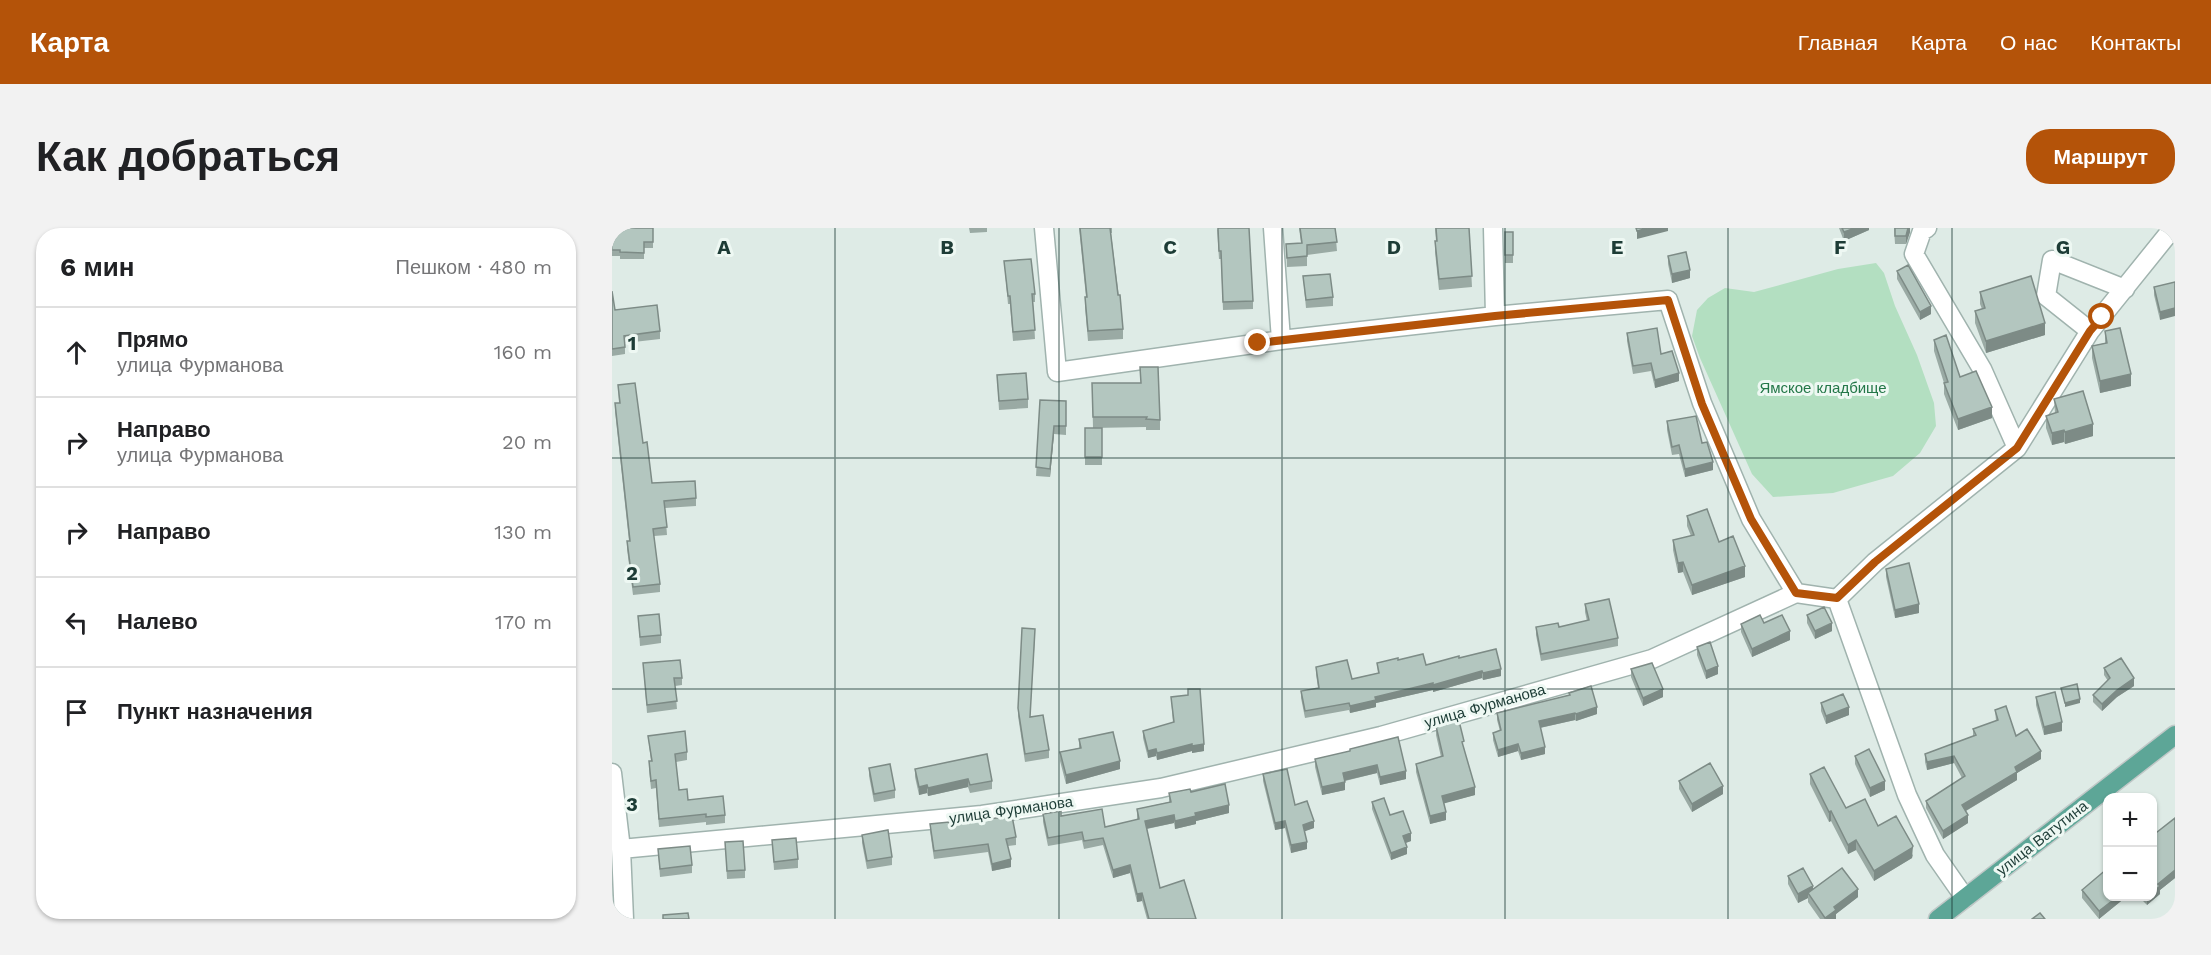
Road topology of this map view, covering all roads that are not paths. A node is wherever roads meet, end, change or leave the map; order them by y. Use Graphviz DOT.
graph roads {
  1 [pos="1044,228"];
  2 [pos="1273,228"];
  3 [pos="1494,228"];
  4 [pos="1927,228"];
  5 [pos="2173,228"];
  6 [pos="2125,289"];
  7 [pos="1495,316"];
  8 [pos="2090,331"];
  9 [pos="1281,340"];
  10 [pos="2017,448"];
  11 [pos="1796,593"];
  12 [pos="1837,598"];
  13 [pos="2175,735"];
  14 [pos="612,772"];
  15 [pos="621,849"];
  16 [pos="1965,898"];
  17 [pos="624,919"];
  18 [pos="1938,919"];
  1 -- 9 [label="street"];
  2 -- 9 [label="street"];
  3 -- 7 [label="street"];
  4 -- 10 [label="street"];
  5 -- 6 [label="street"];
  6 -- 8 [label="street"];
  6 -- 8 [label="street"];
  7 -- 9 [label="street"];
  7 -- 11 [label="street"];
  8 -- 10 [label="street"];
  10 -- 12 [label="street"];
  11 -- 12 [label="street"];
  11 -- 15 [label="street, улица Фурманова"];
  12 -- 16 [label="street"];
  13 -- 16 [label="main road, улица Ватутина"];
  14 -- 15 [label="street"];
  15 -- 17 [label="street"];
  16 -- 18 [label="main road, улица Ватутина"];
}
